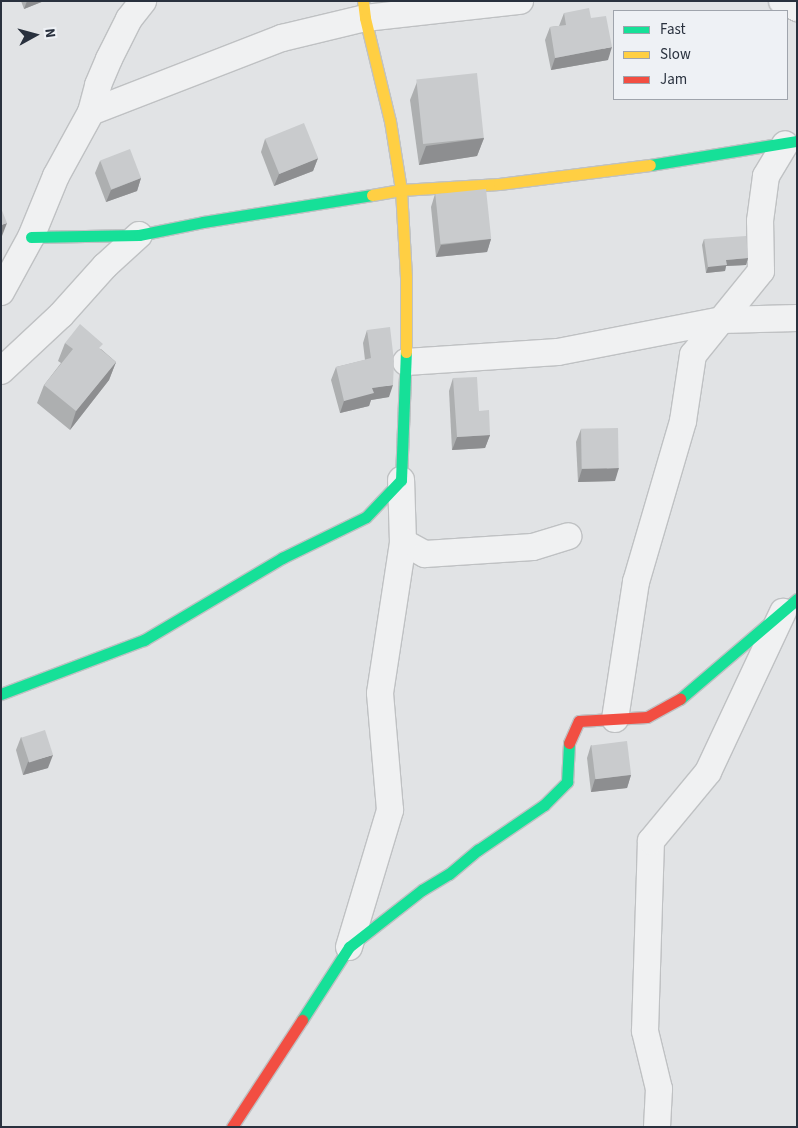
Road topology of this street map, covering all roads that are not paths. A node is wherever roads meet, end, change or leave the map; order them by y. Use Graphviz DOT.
graph roads {
  1 [pos="143,1"];
  2 [pos="520,1"];
  3 [pos="782,1"];
  4 [pos="797,8"];
  5 [pos="364,9"];
  6 [pos="91,112"];
  7 [pos="791,142"];
  8 [pos="401,190"];
  9 [pos="139,235"];
  10 [pos="31,237"];
  11 [pos="1,292"];
  12 [pos="797,318"];
  13 [pos="722,320"];
  14 [pos="406,362"];
  15 [pos="1,370"];
  16 [pos="401,480"];
  17 [pos="568,536"];
  18 [pos="403,542"];
  19 [pos="790,606"];
  20 [pos="1,694"];
  21 [pos="615,719"];
  22 [pos="349,947"];
  23 [pos="232,1127"];
  24 [pos="657,1127"];
  1 -- 6 [label="street"];
  2 -- 5 [label="street"];
  3 -- 4 [label="street"];
  5 -- 6 [label="street"];
  5 -- 8 [label="street"];
  6 -- 10 [label="street"];
  7 -- 8 [label="street"];
  7 -- 13 [label="street"];
  8 -- 9 [label="street"];
  8 -- 14 [label="street"];
  9 -- 10 [label="street"];
  9 -- 15 [label="street"];
  10 -- 11 [label="street"];
  12 -- 13 [label="street"];
  13 -- 14 [label="street"];
  13 -- 21 [label="street"];
  14 -- 16 [label="street"];
  16 -- 18 [label="street"];
  16 -- 20 [label="street"];
  17 -- 18 [label="street"];
  18 -- 22 [label="street"];
  19 -- 21 [label="street"];
  19 -- 24 [label="street"];
  21 -- 22 [label="street"];
  22 -- 23 [label="street"];
}
